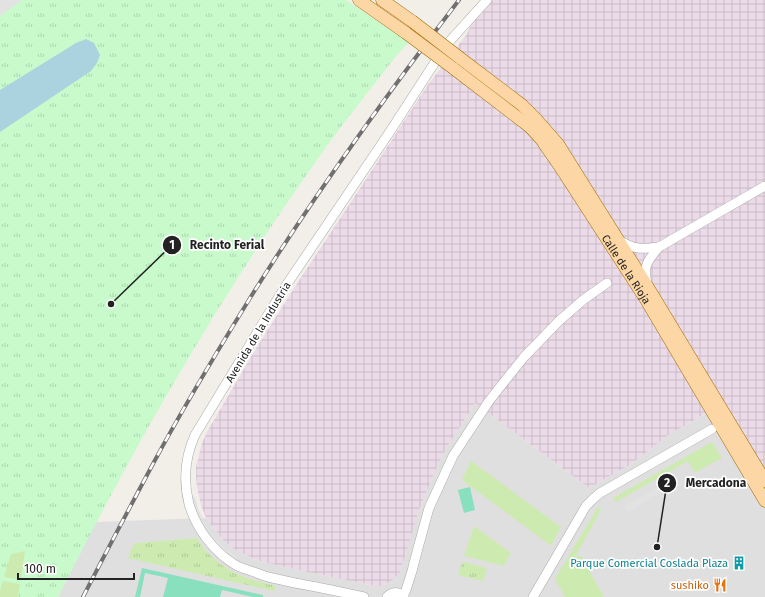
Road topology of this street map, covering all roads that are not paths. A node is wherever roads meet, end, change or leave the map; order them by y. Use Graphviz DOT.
graph roads {
  1 [pos="359,0"];
  2 [pos="382,0"];
  3 [pos="487,0"];
  4 [pos="765,186"];
  5 [pos="618,239"];
  6 [pos="659,247"];
  7 [pos="607,283"];
  8 [pos="647,286"];
  9 [pos="712,429"];
  10 [pos="765,481"];
  11 [pos="765,501"];
  12 [pos="403,596"];
  13 [pos="364,597"];
  14 [pos="387,597"];
  15 [pos="533,597"];
  1 -- 11 [label="main road, Calle de la Rioja, bridge"];
  2 -- 5 [label="main road, Calle de la Rioja, bridge"];
  3 -- 13 [label="street, Avenida de la Industria"];
  4 -- 6 [label="street"];
  5 -- 6 [label="street"];
  5 -- 8 [label="main road, Calle de la Rioja"];
  6 -- 8 [label="street"];
  7 -- 12 [label="street"];
  8 -- 10 [label="main road, Calle de la Rioja"];
  9 -- 15 [label="street"];
  12 -- 14 [label="street"];
}
